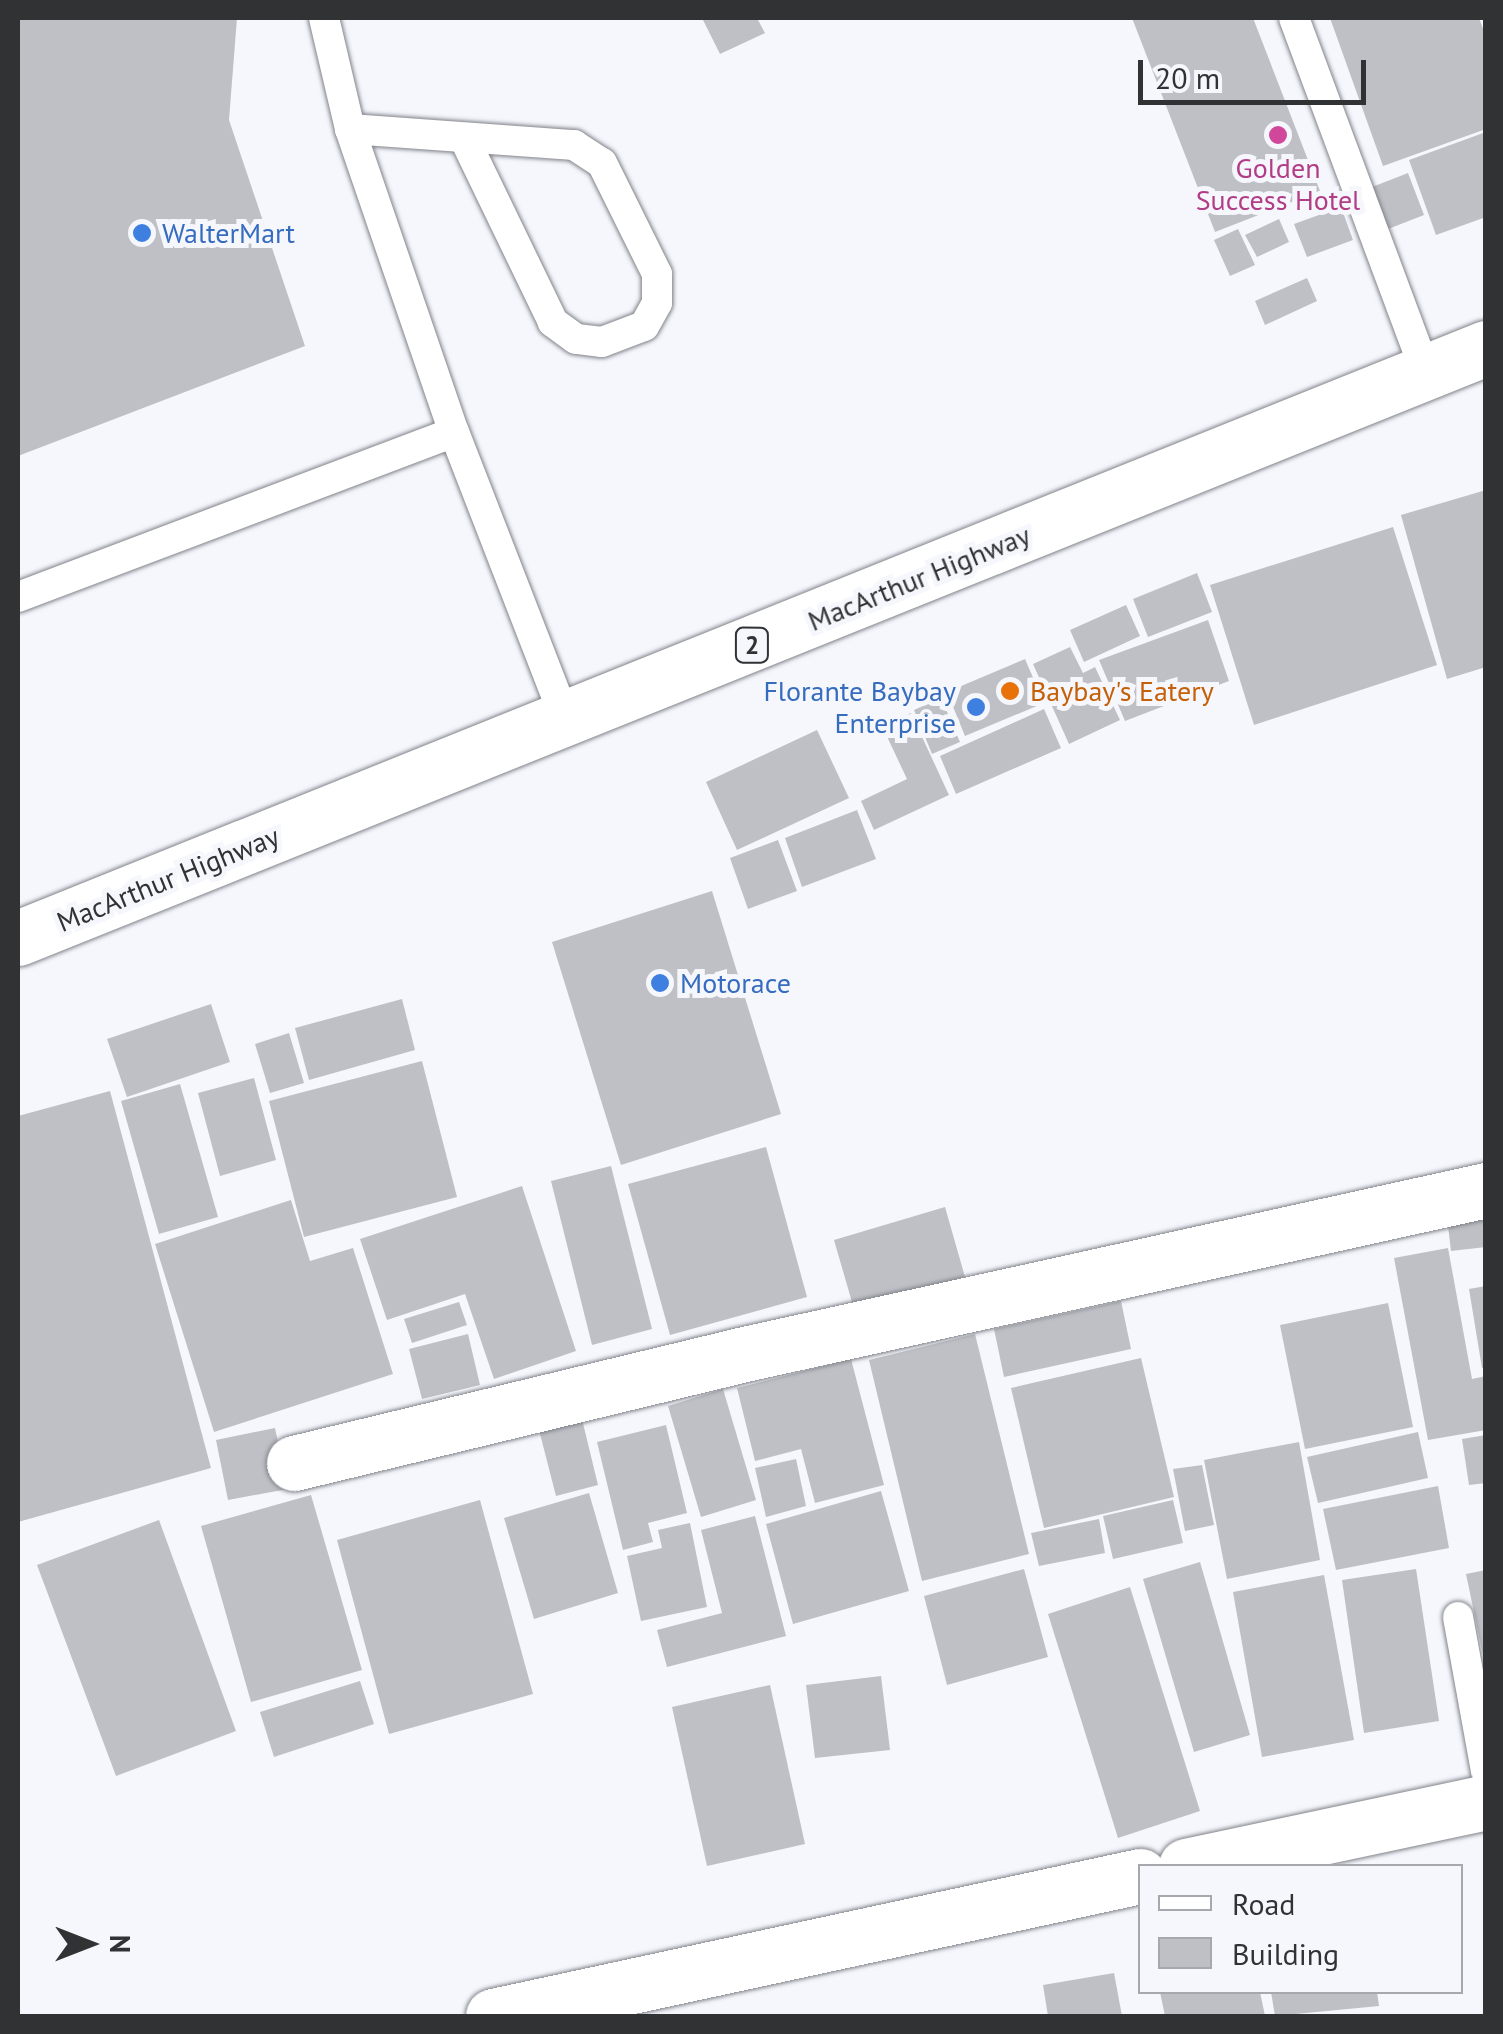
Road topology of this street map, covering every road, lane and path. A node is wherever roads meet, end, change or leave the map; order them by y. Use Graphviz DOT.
graph roads {
  1 [pos="324,18"];
  2 [pos="1294,18"];
  3 [pos="350,129"];
  4 [pos="464,138"];
  5 [pos="1486,348"];
  6 [pos="1426,372"];
  7 [pos="454,432"];
  8 [pos="18,597"];
  9 [pos="566,721"];
  10 [pos="18,938"];
  11 [pos="1486,1190"];
  12 [pos="294,1464"];
  13 [pos="1458,1618"];
  14 [pos="1486,1771"];
  15 [pos="1486,1802"];
  16 [pos="1195,1864"];
  17 [pos="1138,1876"];
  18 [pos="493,2016"];
  1 -- 3 [label="lane"];
  2 -- 6 [label="lane"];
  3 -- 4 [label="lane"];
  3 -- 7 [label="lane"];
  4 -- 4 [label="lane"];
  5 -- 6 [label="main road, MacArthur Highway / 2"];
  6 -- 9 [label="main road, MacArthur Highway / 2"];
  7 -- 8 [label="lane"];
  7 -- 9 [label="lane"];
  9 -- 10 [label="main road, MacArthur Highway / 2"];
  11 -- 12 [label="main road"];
  13 -- 14 [label="lane"];
  15 -- 16 [label="main road"];
  17 -- 18 [label="main road"];
}
